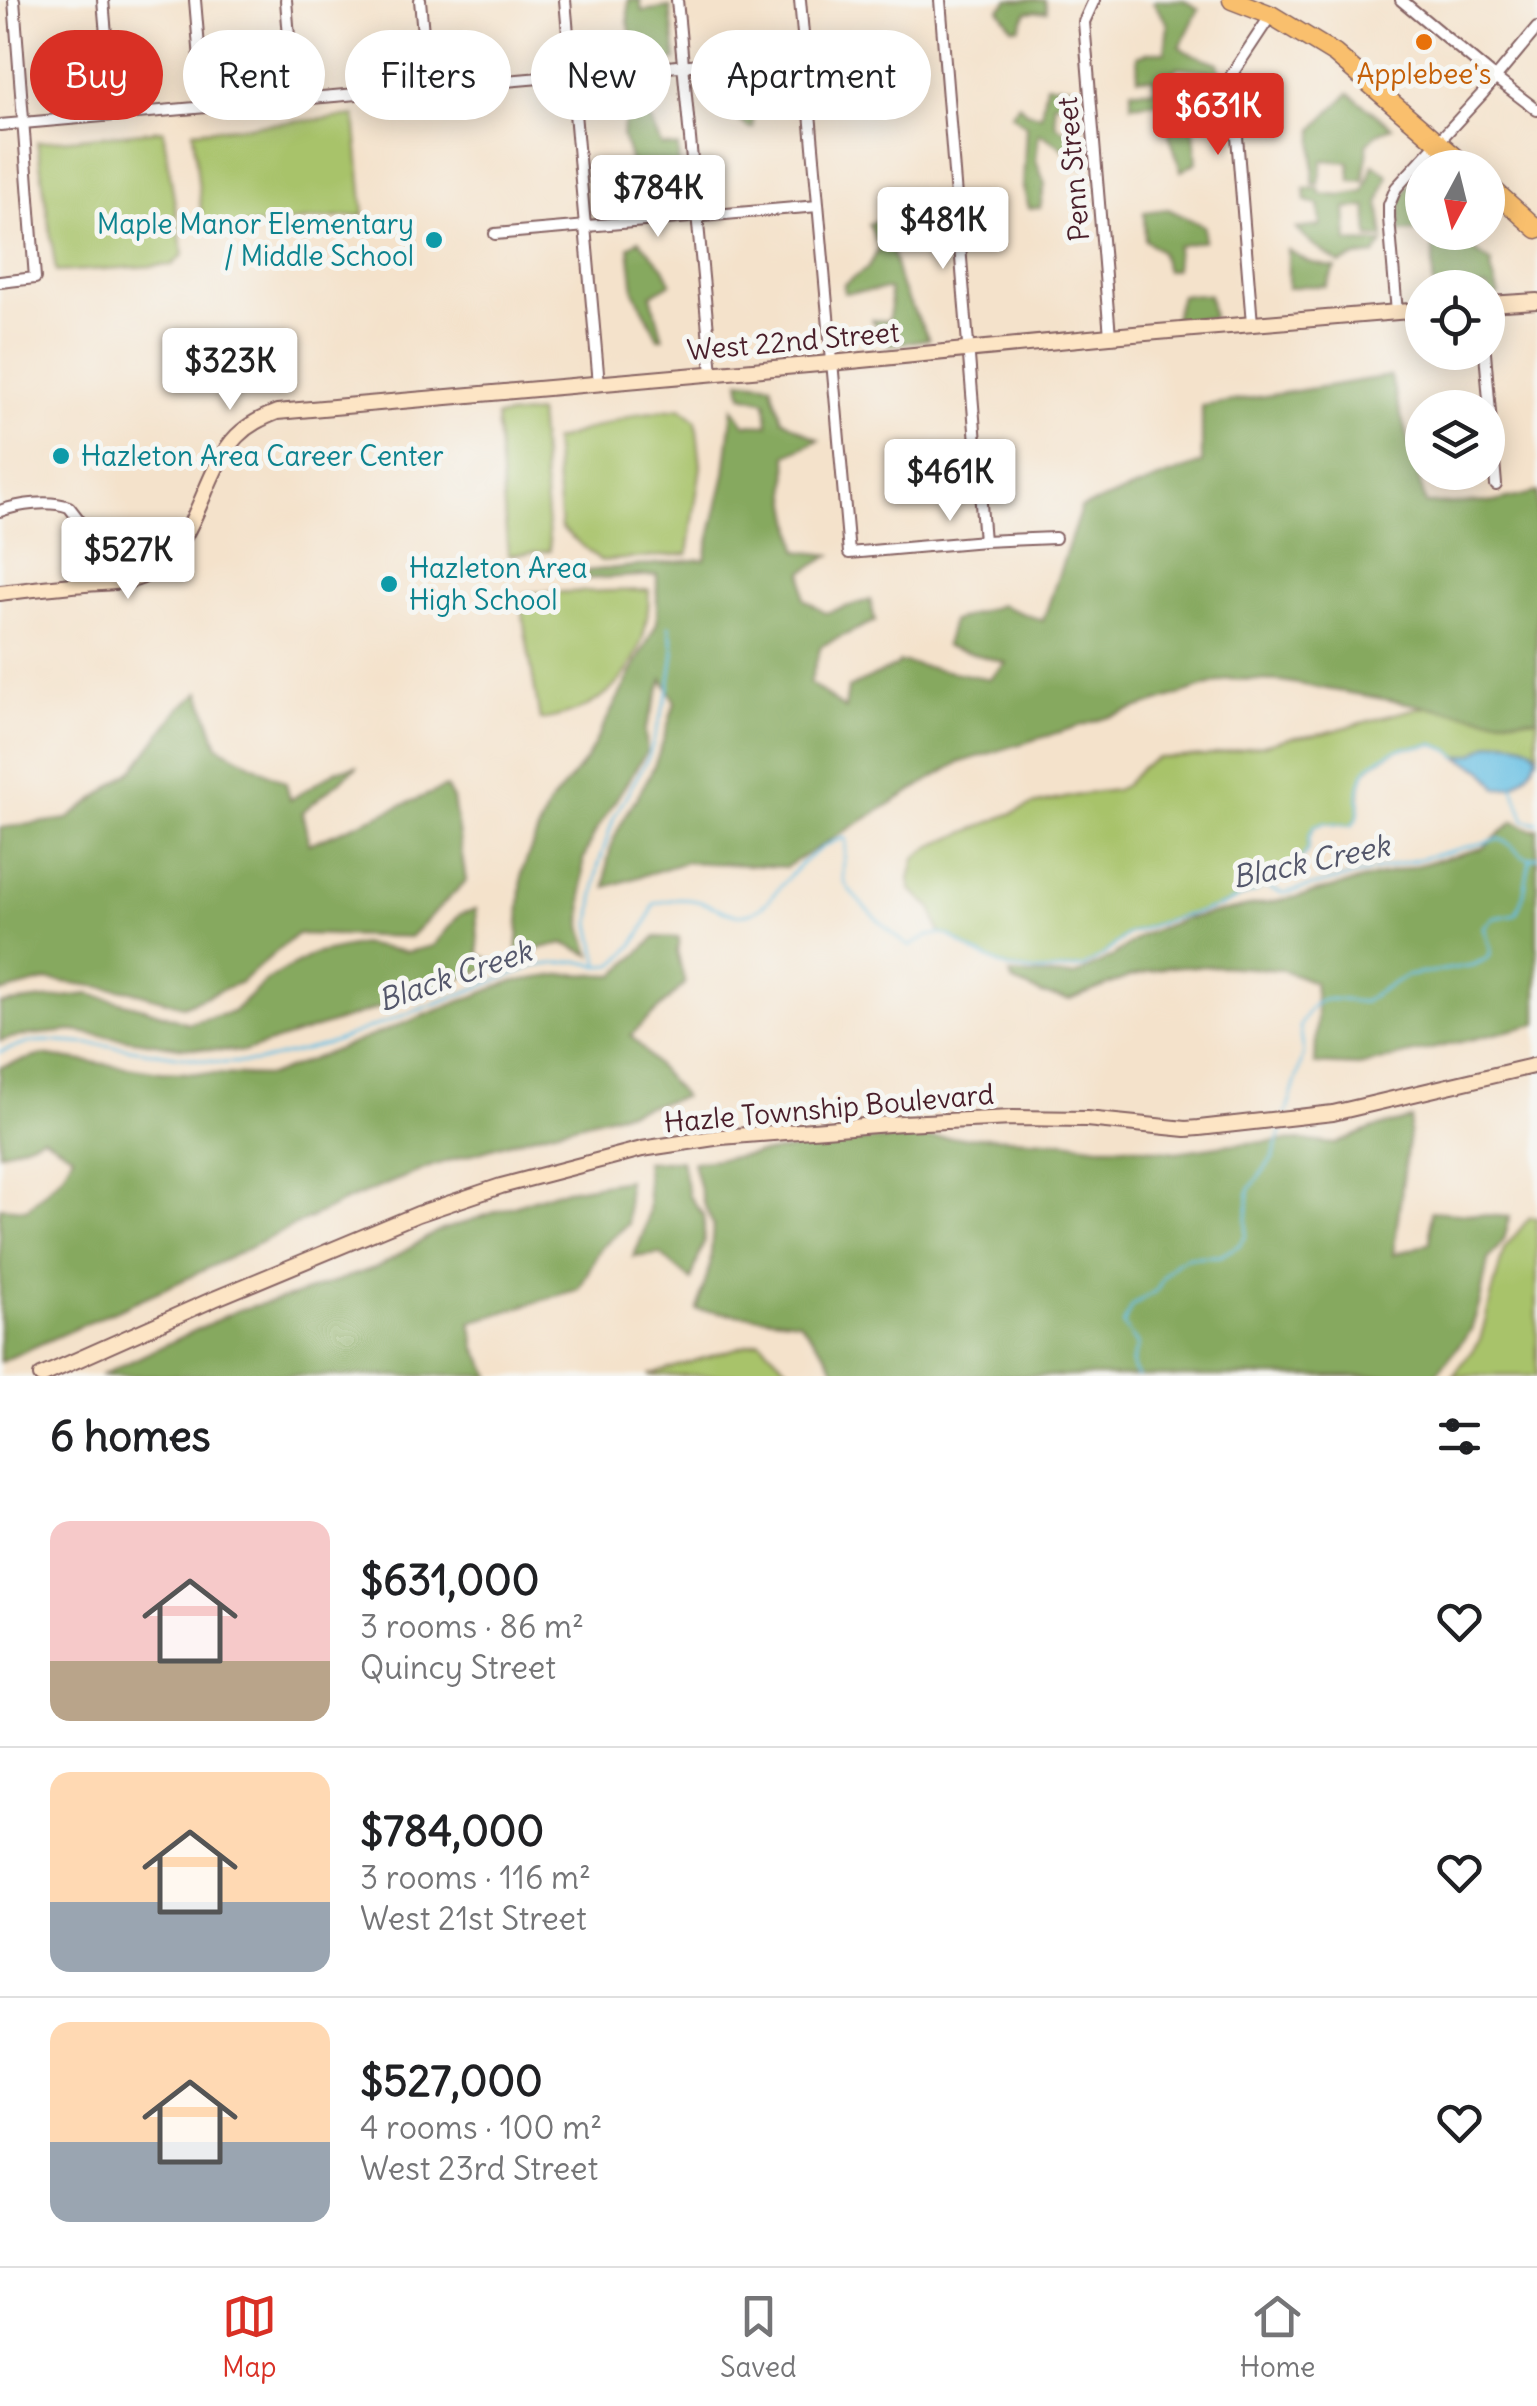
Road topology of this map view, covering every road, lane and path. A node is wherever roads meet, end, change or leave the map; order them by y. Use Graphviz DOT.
graph roads {
  1 [pos="14,0"];
  2 [pos="103,0"];
  3 [pos="195,0"];
  4 [pos="286,0"];
  5 [pos="420,0"];
  6 [pos="565,0"];
  7 [pos="677,0"];
  8 [pos="800,0"];
  9 [pos="940,0"];
  10 [pos="1094,0"];
  11 [pos="1232,0"];
  12 [pos="1401,0"];
  13 [pos="1272,15"];
  14 [pos="1537,28"];
  15 [pos="106,30"];
  16 [pos="198,30"];
  17 [pos="288,30"];
  18 [pos="423,30"];
  19 [pos="568,30"];
  20 [pos="803,30"];
  21 [pos="691,65"];
  22 [pos="682,66"];
  23 [pos="671,67"];
  24 [pos="1495,78"];
  25 [pos="1537,110"];
  26 [pos="53,120"];
  27 [pos="576,120"];
  28 [pos="811,120"];
  29 [pos="23,123"];
  30 [pos="0,125"];
  31 [pos="1440,142"];
  32 [pos="1449,150"];
  33 [pos="1505,200"];
  34 [pos="818,206"];
  35 [pos="696,216"];
  36 [pos="585,226"];
  37 [pos="1537,229"];
  38 [pos="495,234"];
  39 [pos="0,282"];
  40 [pos="1537,301"];
  41 [pos="1505,303"];
  42 [pos="1405,311"];
  43 [pos="1397,312"];
  44 [pos="1252,324"];
  45 [pos="1110,336"];
  46 [pos="970,350"];
  47 [pos="832,364"];
  48 [pos="712,373"];
  49 [pos="599,384"];
  50 [pos="0,511"];
  51 [pos="1055,538"];
  52 [pos="984,541"];
  53 [pos="86,584"];
  54 [pos="0,593"];
  55 [pos="1537,1065"];
  56 [pos="41,1376"];
  1 -- 29 [label="street"];
  2 -- 15 [label="street"];
  3 -- 16 [label="street"];
  4 -- 17 [label="street"];
  5 -- 18 [label="street"];
  6 -- 19 [label="street"];
  7 -- 22 [label="street"];
  8 -- 20 [label="street"];
  9 -- 46 [label="street"];
  10 -- 45 [label="street, Penn Street"];
  11 -- 13 [label="highway"];
  12 -- 24 [label="street"];
  13 -- 31 [label="highway"];
  13 -- 44 [label="street"];
  14 -- 24 [label="street"];
  21 -- 22 [label="street"];
  22 -- 23 [label="street"];
  22 -- 35 [label="street"];
  24 -- 25 [label="street"];
  24 -- 31 [label="street"];
  26 -- 29 [label="street"];
  27 -- 36 [label="street"];
  28 -- 34 [label="street"];
  29 -- 30 [label="street"];
  29 -- 39 [label="street"];
  31 -- 32 [label="highway"];
  31 -- 43 [label="street"];
  33 -- 37 [label="highway"];
  34 -- 35 [label="street"];
  34 -- 47 [label="street"];
  35 -- 36 [label="street"];
  35 -- 48 [label="street"];
  36 -- 38 [label="street"];
  36 -- 49 [label="street"];
  40 -- 41 [label="street"];
  42 -- 43 [label="street, West 22nd Street"];
  43 -- 44 [label="street, West 22nd Street"];
  44 -- 45 [label="street, West 22nd Street"];
  45 -- 46 [label="street, West 22nd Street"];
  46 -- 47 [label="street, West 22nd Street"];
  46 -- 52 [label="street"];
  47 -- 48 [label="street, West 22nd Street"];
  47 -- 52 [label="street"];
  48 -- 49 [label="street, West 22nd Street"];
  49 -- 53 [label="street, West 22nd Street"];
  50 -- 53 [label="street"];
  51 -- 52 [label="street"];
  53 -- 54 [label="street, West 22nd Street"];
  55 -- 56 [label="street, Hazle Township Boulevard"];
}
